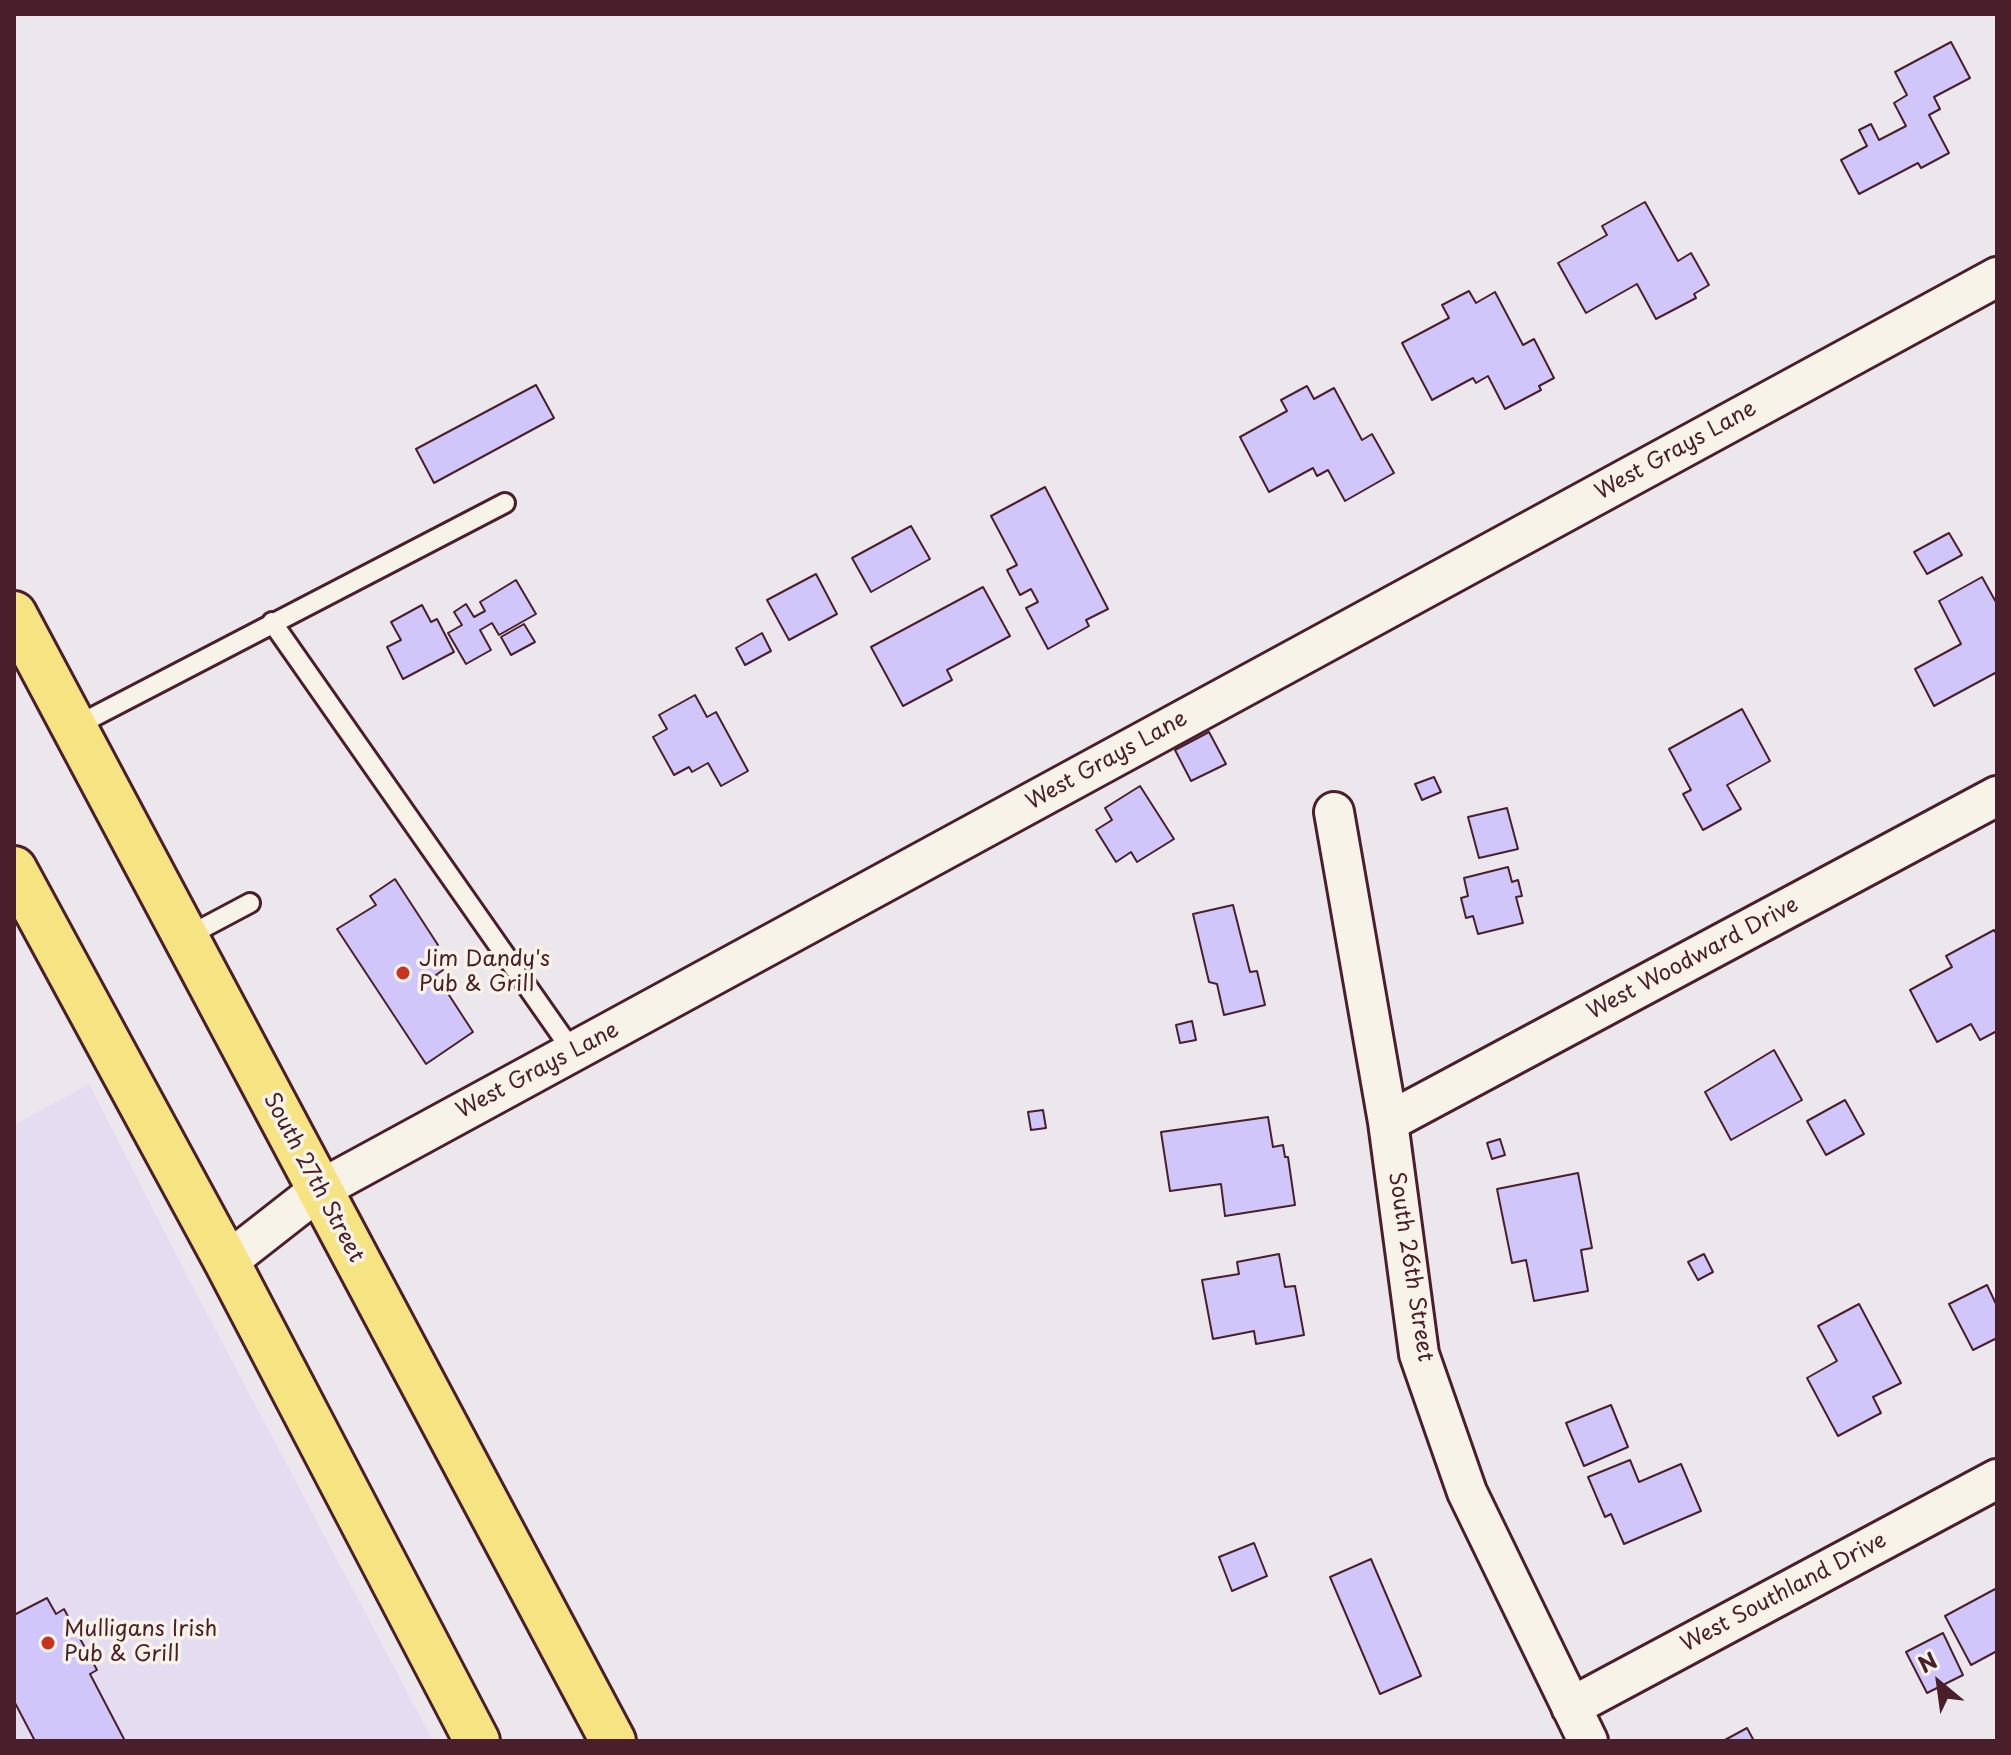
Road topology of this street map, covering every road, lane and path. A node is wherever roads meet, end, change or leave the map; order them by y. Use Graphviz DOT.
graph roads {
  1 [pos="1997,277"];
  2 [pos="505,503"];
  3 [pos="14,614"];
  4 [pos="272,622"];
  5 [pos="74,727"];
  6 [pos="1997,796"];
  7 [pos="1334,812"];
  8 [pos="14,869"];
  9 [pos="250,903"];
  10 [pos="186,937"];
  11 [pos="573,1052"];
  12 [pos="1388,1122"];
  13 [pos="319,1190"];
  14 [pos="227,1262"];
  15 [pos="1997,1479"];
  16 [pos="1571,1707"];
  17 [pos="477,1741"];
  18 [pos="613,1741"];
  19 [pos="1588,1741"];
  1 -- 11 [label="street, West Grays Lane"];
  2 -- 4 [label="lane"];
  3 -- 5 [label="main road, South 27th Street"];
  4 -- 5 [label="lane"];
  4 -- 11 [label="lane"];
  5 -- 10 [label="main road, South 27th Street"];
  6 -- 12 [label="street, West Woodward Drive"];
  7 -- 12 [label="street, South 26th Street"];
  8 -- 14 [label="main road"];
  9 -- 10 [label="lane"];
  10 -- 13 [label="main road, South 27th Street"];
  11 -- 13 [label="street, West Grays Lane"];
  12 -- 16 [label="street, South 26th Street"];
  13 -- 14 [label="street, West Grays Lane"];
  13 -- 18 [label="main road, South 27th Street"];
  14 -- 17 [label="main road"];
  15 -- 16 [label="street, West Southland Drive"];
  16 -- 19 [label="street, South 26th Street"];
}
